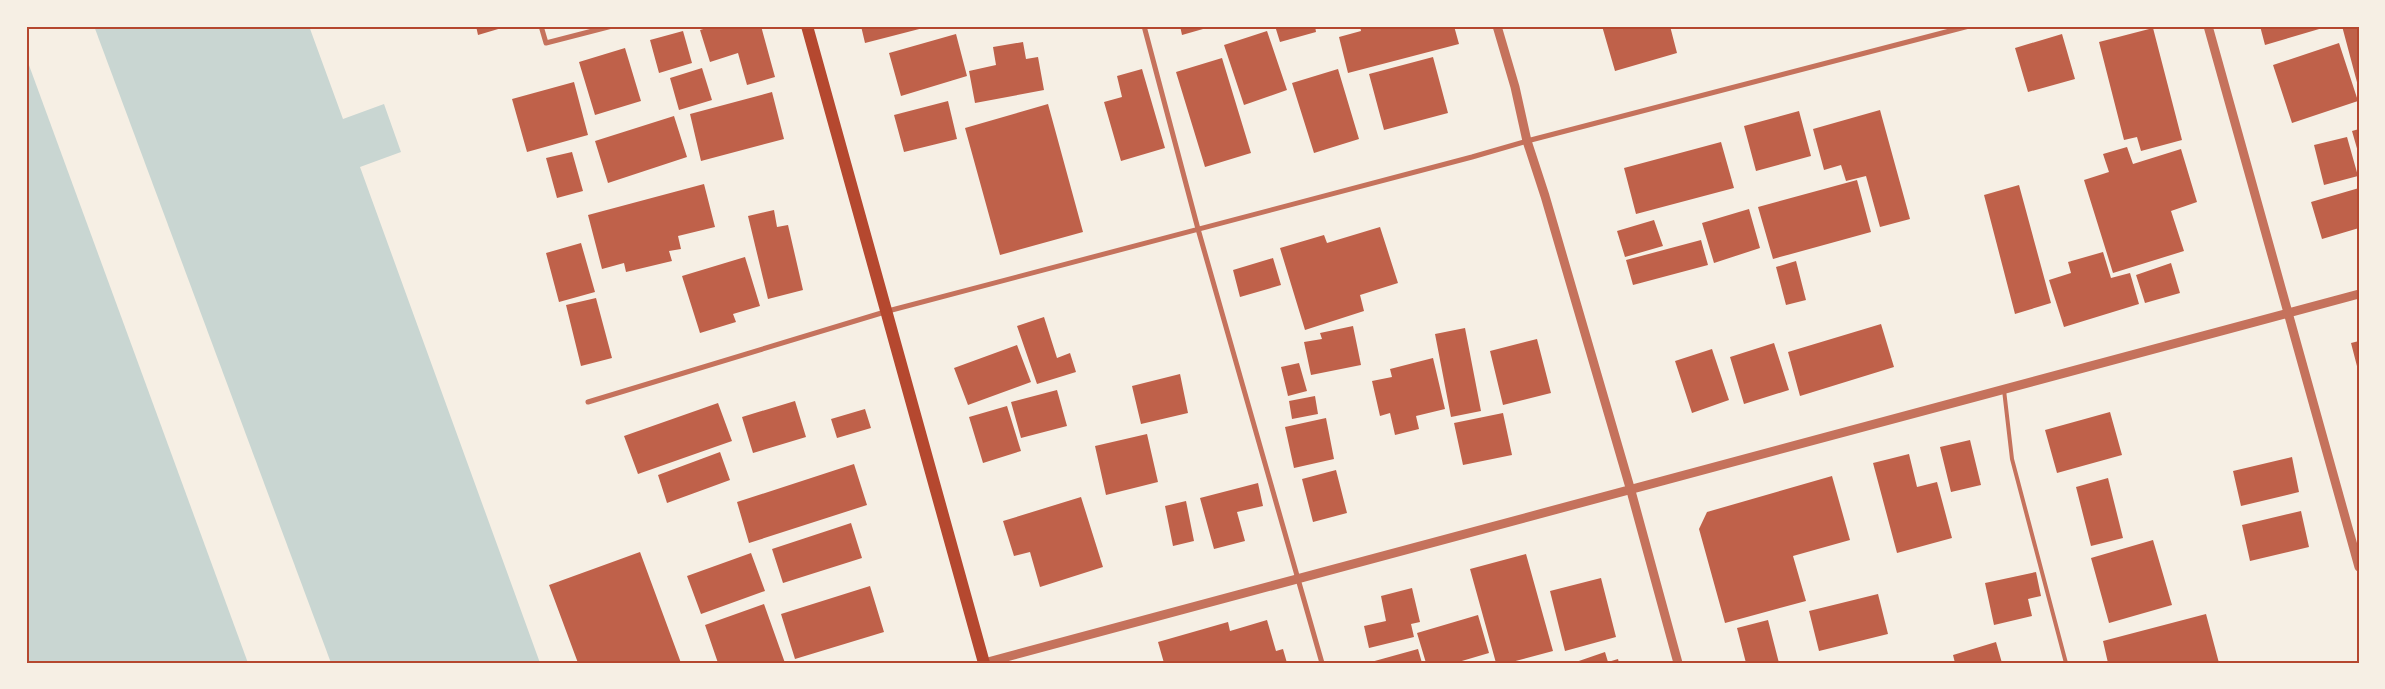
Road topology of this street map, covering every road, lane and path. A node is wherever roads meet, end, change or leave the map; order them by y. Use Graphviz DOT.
graph roads {
  1 [pos="541,26"];
  2 [pos="612,26"];
  3 [pos="807,26"];
  4 [pos="1144,26"];
  5 [pos="1497,26"];
  6 [pos="1969,26"];
  7 [pos="2208,26"];
  8 [pos="1527,140"];
  9 [pos="1198,229"];
  10 [pos="2359,294"];
  11 [pos="888,311"];
  12 [pos="2288,312"];
  13 [pos="2004,389"];
  14 [pos="588,402"];
  15 [pos="1631,490"];
  16 [pos="2359,567"];
  17 [pos="1298,579"];
  18 [pos="984,663"];
  19 [pos="1322,663"];
  20 [pos="1678,663"];
  21 [pos="2066,663"];
  1 -- 2 [label="street"];
  3 -- 11 [label="main road"];
  4 -- 9 [label="street"];
  5 -- 8 [label="street"];
  6 -- 8 [label="street"];
  7 -- 12 [label="street"];
  8 -- 9 [label="street"];
  8 -- 15 [label="street"];
  9 -- 11 [label="street"];
  9 -- 17 [label="street"];
  10 -- 12 [label="street"];
  11 -- 14 [label="street"];
  11 -- 18 [label="main road"];
  12 -- 13 [label="street"];
  12 -- 16 [label="street"];
  13 -- 15 [label="street"];
  13 -- 21 [label="lane"];
  15 -- 17 [label="street"];
  15 -- 20 [label="street"];
  17 -- 18 [label="street"];
  17 -- 19 [label="street"];
}
